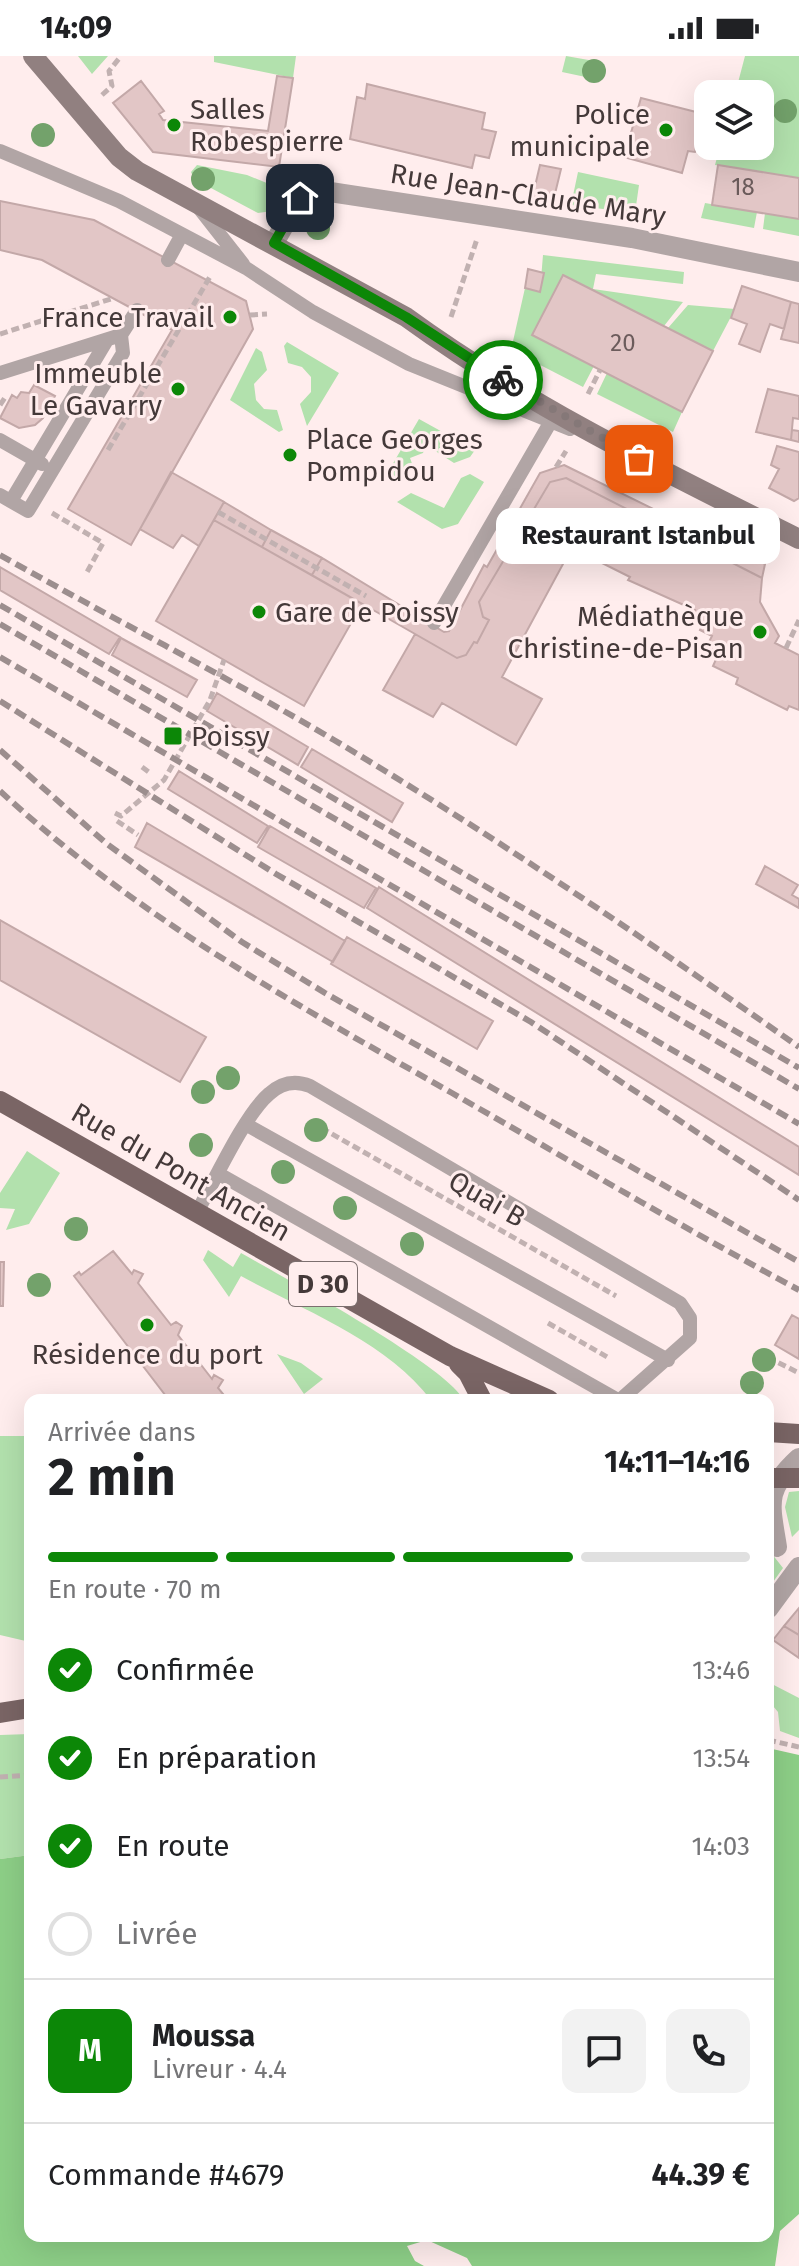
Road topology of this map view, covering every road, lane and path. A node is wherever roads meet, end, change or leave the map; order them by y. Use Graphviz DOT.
graph roads {
  1 [pos="33,56"];
  2 [pos="121,56"];
  3 [pos="102,95"];
  4 [pos="0,151"];
  5 [pos="195,204"];
  6 [pos="479,233"];
  7 [pos="181,236"];
  8 [pos="274,243"];
  9 [pos="168,260"];
  10 [pos="246,268"];
  11 [pos="799,272"];
  12 [pos="212,274"];
  13 [pos="114,298"];
  14 [pos="137,310"];
  15 [pos="267,314"];
  16 [pos="250,315"];
  17 [pos="447,329"];
  18 [pos="0,334"];
  19 [pos="114,337"];
  20 [pos="600,370"];
  21 [pos="0,373"];
  22 [pos="588,394"];
  23 [pos="554,417"];
  24 [pos="0,440"];
  25 [pos="108,450"];
  26 [pos="567,450"];
  27 [pos="35,460"];
  28 [pos="556,467"];
  29 [pos="53,471"];
  30 [pos="6,498"];
  31 [pos="34,502"];
  32 [pos="218,512"];
  33 [pos="799,539"];
  34 [pos="86,574"];
  35 [pos="366,596"];
  36 [pos="434,623"];
  37 [pos="798,624"];
  38 [pos="786,648"];
  39 [pos="224,660"];
  40 [pos="142,767"];
  41 [pos="150,773"];
  42 [pos="115,813"];
  43 [pos="117,821"];
  44 [pos="138,835"];
  45 [pos="0,1101"];
  46 [pos="311,1122"];
  47 [pos="247,1125"];
  48 [pos="219,1174"];
  49 [pos="197,1212"];
  50 [pos="629,1304"];
  51 [pos="757,1352"];
  52 [pos="450,1356"];
  53 [pos="668,1360"];
  54 [pos="799,1373"];
  55 [pos="479,1394"];
  56 [pos="536,1394"];
  57 [pos="608,1394"];
  58 [pos="626,1394"];
  59 [pos="774,1432"];
  60 [pos="799,1434"];
  61 [pos="799,1458"];
  62 [pos="774,1477"];
  63 [pos="774,1478"];
  64 [pos="799,1478"];
  65 [pos="774,1545"];
  66 [pos="799,1556"];
  67 [pos="799,1567"];
  68 [pos="774,1601"];
  69 [pos="24,1709"];
  70 [pos="0,1713"];
  71 [pos="774,1741"];
  72 [pos="799,1747"];
  73 [pos="24,1775"];
  74 [pos="0,1777"];
  1 -- 5 [label="street"];
  2 -- 3 [label="path"];
  4 -- 7 [label="lane"];
  5 -- 8 [label="street"];
  5 -- 10 [label="lane"];
  6 -- 17 [label="path"];
  7 -- 9 [label="lane"];
  7 -- 10 [label="lane"];
  8 -- 11 [label="street, Rue Jean-Claude Mary"];
  8 -- 23 [label="street"];
  10 -- 23 [label="lane"];
  12 -- 25 [label="path"];
  13 -- 18 [label="path"];
  14 -- 19 [label="lane"];
  15 -- 16 [label="path"];
  19 -- 21 [label="lane"];
  19 -- 27 [label="lane"];
  19 -- 29 [label="lane"];
  20 -- 22 [label="path"];
  23 -- 33 [label="street"];
  23 -- 36 [label="lane"];
  24 -- 27 [label="lane"];
  26 -- 28 [label="path"];
  27 -- 29 [label="lane"];
  27 -- 30 [label="lane"];
  29 -- 31 [label="lane"];
  30 -- 31 [label="lane"];
  31 -- 34 [label="path"];
  32 -- 35 [label="path"];
  37 -- 38 [label="path"];
  39 -- 42 [label="path"];
  40 -- 41 [label="path"];
  43 -- 44 [label="path"];
  45 -- 49 [label="main road, Rue du Pont Ancien / D 30"];
  46 -- 50 [label="path, Quai B"];
  47 -- 48 [label="lane"];
  47 -- 53 [label="lane"];
  47 -- 53 [label="lane"];
  48 -- 49 [label="lane"];
  48 -- 57 [label="lane"];
  49 -- 52 [label="main road, Rue du Pont Ancien / D 30"];
  51 -- 54 [label="path"];
  52 -- 55 [label="main road, D 30"];
  52 -- 56 [label="main road, Rue du Pont Ancien / D 30"];
  53 -- 58 [label="lane"];
  59 -- 60 [label="main road"];
  61 -- 62 [label="street"];
  63 -- 64 [label="main road"];
  65 -- 66 [label="street"];
  67 -- 68 [label="street"];
  69 -- 70 [label="main road"];
  71 -- 72 [label="path"];
  73 -- 74 [label="path"];
}
